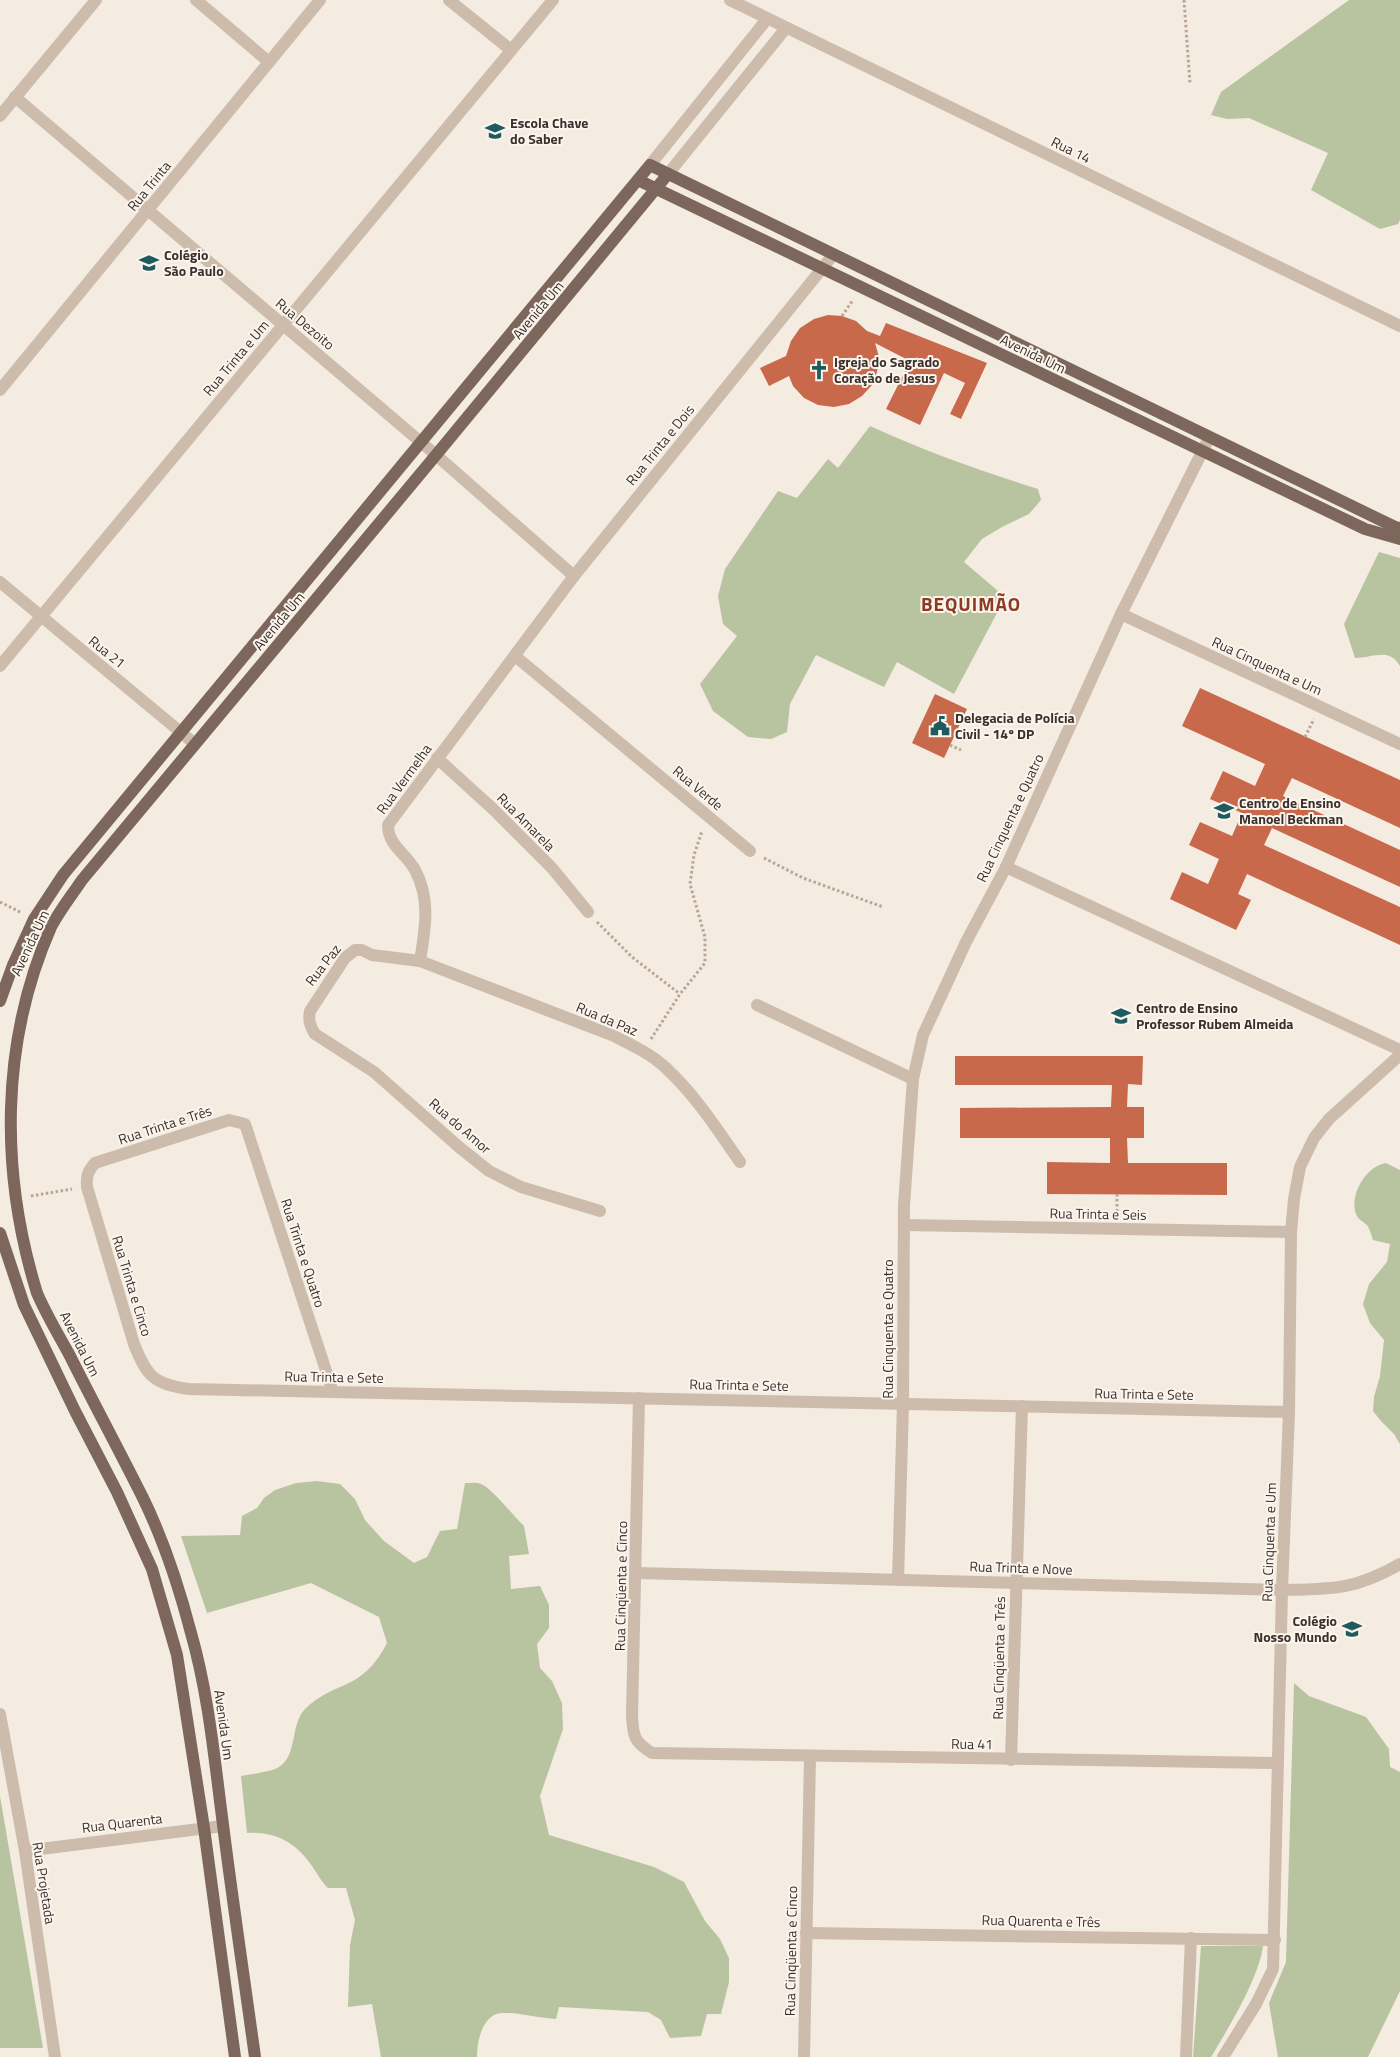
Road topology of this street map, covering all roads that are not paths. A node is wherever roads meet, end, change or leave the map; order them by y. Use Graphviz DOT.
graph roads {
  1 [pos="96,0"];
  2 [pos="196,0"];
  3 [pos="320,0"];
  4 [pos="450,0"];
  5 [pos="553,0"];
  6 [pos="733,1"];
  7 [pos="767,18"];
  8 [pos="786,28"];
  9 [pos="510,50"];
  10 [pos="269,62"];
  11 [pos="15,97"];
  12 [pos="0,116"];
  13 [pos="650,165"];
  14 [pos="668,174"];
  15 [pos="638,180"];
  16 [pos="656,189"];
  17 [pos="148,210"];
  18 [pos="833,255"];
  19 [pos="822,269"];
  20 [pos="283,325"];
  21 [pos="1400,326"];
  22 [pos="0,390"];
  23 [pos="1209,438"];
  24 [pos="421,442"];
  25 [pos="1202,452"];
  26 [pos="436,455"];
  27 [pos="1397,530"];
  28 [pos="574,576"];
  29 [pos="0,582"];
  30 [pos="1121,614"];
  31 [pos="41,617"];
  32 [pos="515,656"];
  33 [pos="0,666"];
  34 [pos="181,732"];
  35 [pos="195,744"];
  36 [pos="1400,744"];
  37 [pos="437,758"];
  38 [pos="750,850"];
  39 [pos="1006,867"];
  40 [pos="588,912"];
  41 [pos="420,961"];
  42 [pos="13,965"];
  43 [pos="0,976"];
  44 [pos="0,1001"];
  45 [pos="757,1005"];
  46 [pos="315,1034"];
  47 [pos="1400,1050"];
  48 [pos="1400,1056"];
  49 [pos="913,1079"];
  50 [pos="245,1124"];
  51 [pos="740,1162"];
  52 [pos="87,1187"];
  53 [pos="600,1211"];
  54 [pos="904,1225"];
  55 [pos="1291,1232"];
  56 [pos="0,1233"];
  57 [pos="190,1389"];
  58 [pos="332,1392"];
  59 [pos="639,1398"];
  60 [pos="903,1404"];
  61 [pos="1022,1406"];
  62 [pos="1289,1412"];
  63 [pos="1400,1564"];
  64 [pos="637,1573"];
  65 [pos="898,1580"];
  66 [pos="1016,1583"];
  67 [pos="1282,1590"];
  68 [pos="0,1714"];
  69 [pos="665,1754"];
  70 [pos="810,1756"];
  71 [pos="1011,1760"];
  72 [pos="1278,1763"];
  73 [pos="223,1826"];
  74 [pos="204,1828"];
  75 [pos="25,1851"];
  76 [pos="806,1933"];
  77 [pos="1191,1938"];
  78 [pos="1275,1940"];
  79 [pos="55,2057"];
  80 [pos="235,2057"];
  81 [pos="255,2057"];
  82 [pos="804,2057"];
  83 [pos="1186,2057"];
  84 [pos="1223,2057"];
  1 -- 11 [label="street"];
  2 -- 10 [label="street"];
  3 -- 10 [label="street, Rua Trinta"];
  4 -- 9 [label="street"];
  5 -- 9 [label="street, Rua Trinta e Um"];
  6 -- 7 [label="street, Rua 14"];
  7 -- 8 [label="street, Rua 14"];
  7 -- 13 [label="street, Avenida Um"];
  8 -- 14 [label="street, Avenida Um"];
  8 -- 21 [label="street, Rua 14"];
  9 -- 20 [label="street, Rua Trinta e Um"];
  10 -- 17 [label="street, Rua Trinta"];
  11 -- 12 [label="street"];
  11 -- 17 [label="street, Rua Dezoito"];
  13 -- 14 [label="main road, Avenida Um"];
  13 -- 15 [label="main road, Avenida Um"];
  14 -- 16 [label="main road, Avenida Um"];
  14 -- 18 [label="main road, Avenida Um"];
  15 -- 16 [label="main road, Avenida Um"];
  15 -- 24 [label="main road, Avenida Um"];
  16 -- 19 [label="main road, Avenida Um"];
  16 -- 26 [label="main road, Avenida Um"];
  17 -- 20 [label="street, Rua Dezoito"];
  17 -- 22 [label="street, Rua Trinta"];
  18 -- 19 [label="street, Rua Trinta e Dois"];
  18 -- 23 [label="main road, Avenida Um"];
  19 -- 25 [label="main road, Avenida Um"];
  19 -- 28 [label="street, Rua Trinta e Dois"];
  20 -- 24 [label="street, Rua Dezoito"];
  20 -- 31 [label="street, Rua Trinta e Um"];
  23 -- 25 [label="street, Rua Cinquenta e Quatro"];
  23 -- 27 [label="main road, Avenida Um"];
  24 -- 26 [label="street, Rua Dezoito"];
  24 -- 34 [label="main road, Avenida Um"];
  25 -- 27 [label="main road, Avenida Um"];
  25 -- 30 [label="street, Rua Cinquenta e Quatro"];
  26 -- 28 [label="street, Rua Dezoito"];
  26 -- 35 [label="main road, Avenida Um"];
  28 -- 32 [label="street, Rua Trinta e Dois"];
  29 -- 31 [label="street, Rua 21"];
  30 -- 36 [label="street, Rua Cinquenta e Um"];
  30 -- 39 [label="street, Rua Cinquenta e Quatro"];
  31 -- 33 [label="street, Rua Trinta e Um"];
  31 -- 34 [label="street, Rua 21"];
  32 -- 37 [label="street, Rua Vermelha"];
  32 -- 38 [label="street, Rua Verde"];
  34 -- 35 [label="street, Rua 21"];
  34 -- 42 [label="main road, Avenida Um"];
  35 -- 73 [label="main road, Avenida Um"];
  37 -- 40 [label="street, Rua Amarela"];
  37 -- 41 [label="street, Rua Vermelha"];
  39 -- 47 [label="street"];
  39 -- 49 [label="street, Rua Cinquenta e Quatro"];
  41 -- 46 [label="street, Rua Paz"];
  41 -- 51 [label="street, Rua da Paz"];
  42 -- 43 [label="street"];
  42 -- 44 [label="main road, Avenida Um"];
  45 -- 49 [label="street"];
  46 -- 53 [label="street, Rua do Amor"];
  48 -- 55 [label="street, Rua Cinquenta e Um"];
  49 -- 54 [label="street, Rua Cinquenta e Quatro"];
  50 -- 52 [label="street, Rua Trinta e Três"];
  50 -- 58 [label="street, Rua Trinta e Quatro"];
  52 -- 57 [label="street, Rua Trinta e Cinco"];
  54 -- 55 [label="street, Rua Trinta e Seis"];
  54 -- 60 [label="street, Rua Cinquenta e Quatro"];
  55 -- 62 [label="street, Rua Cinquenta e Um"];
  56 -- 74 [label="main road"];
  57 -- 58 [label="street, Rua Trinta e Sete"];
  58 -- 59 [label="street, Rua Trinta e Sete"];
  59 -- 60 [label="street, Rua Trinta e Sete"];
  59 -- 64 [label="street, Rua Cinqüenta e Cinco"];
  60 -- 61 [label="street, Rua Trinta e Sete"];
  60 -- 65 [label="street, Rua Cinquenta e Quatro"];
  61 -- 62 [label="street, Rua Trinta e Sete"];
  61 -- 66 [label="street, Rua Cinqüenta e Três"];
  62 -- 67 [label="street, Rua Cinquenta e Um"];
  63 -- 67 [label="street, Rua Trinta e Nove"];
  64 -- 65 [label="street, Rua Trinta e Nove"];
  64 -- 69 [label="street, Rua Cinqüenta e Cinco"];
  65 -- 66 [label="street, Rua Trinta e Nove"];
  66 -- 67 [label="street, Rua Trinta e Nove"];
  66 -- 71 [label="street, Rua Cinqüenta e Três"];
  67 -- 72 [label="street, Rua Cinquenta e Um"];
  68 -- 75 [label="street, Rua Projetada"];
  69 -- 70 [label="street, Rua 41"];
  70 -- 71 [label="street, Rua 41"];
  70 -- 76 [label="street, Rua Cinqüenta e Cinco"];
  71 -- 72 [label="street, Rua 41"];
  72 -- 78 [label="street, Rua Cinquenta e Um"];
  73 -- 74 [label="street, Rua Quarenta"];
  73 -- 81 [label="main road, Avenida Um"];
  74 -- 75 [label="street, Rua Quarenta"];
  74 -- 80 [label="main road"];
  75 -- 79 [label="street, Rua Projetada"];
  76 -- 77 [label="street, Rua Quarenta e Três"];
  76 -- 82 [label="street, Rua Cinqüenta e Cinco"];
  77 -- 78 [label="street, Rua Quarenta e Três"];
  77 -- 83 [label="street"];
  78 -- 84 [label="street, Rua Cinquenta e Um"];
}
